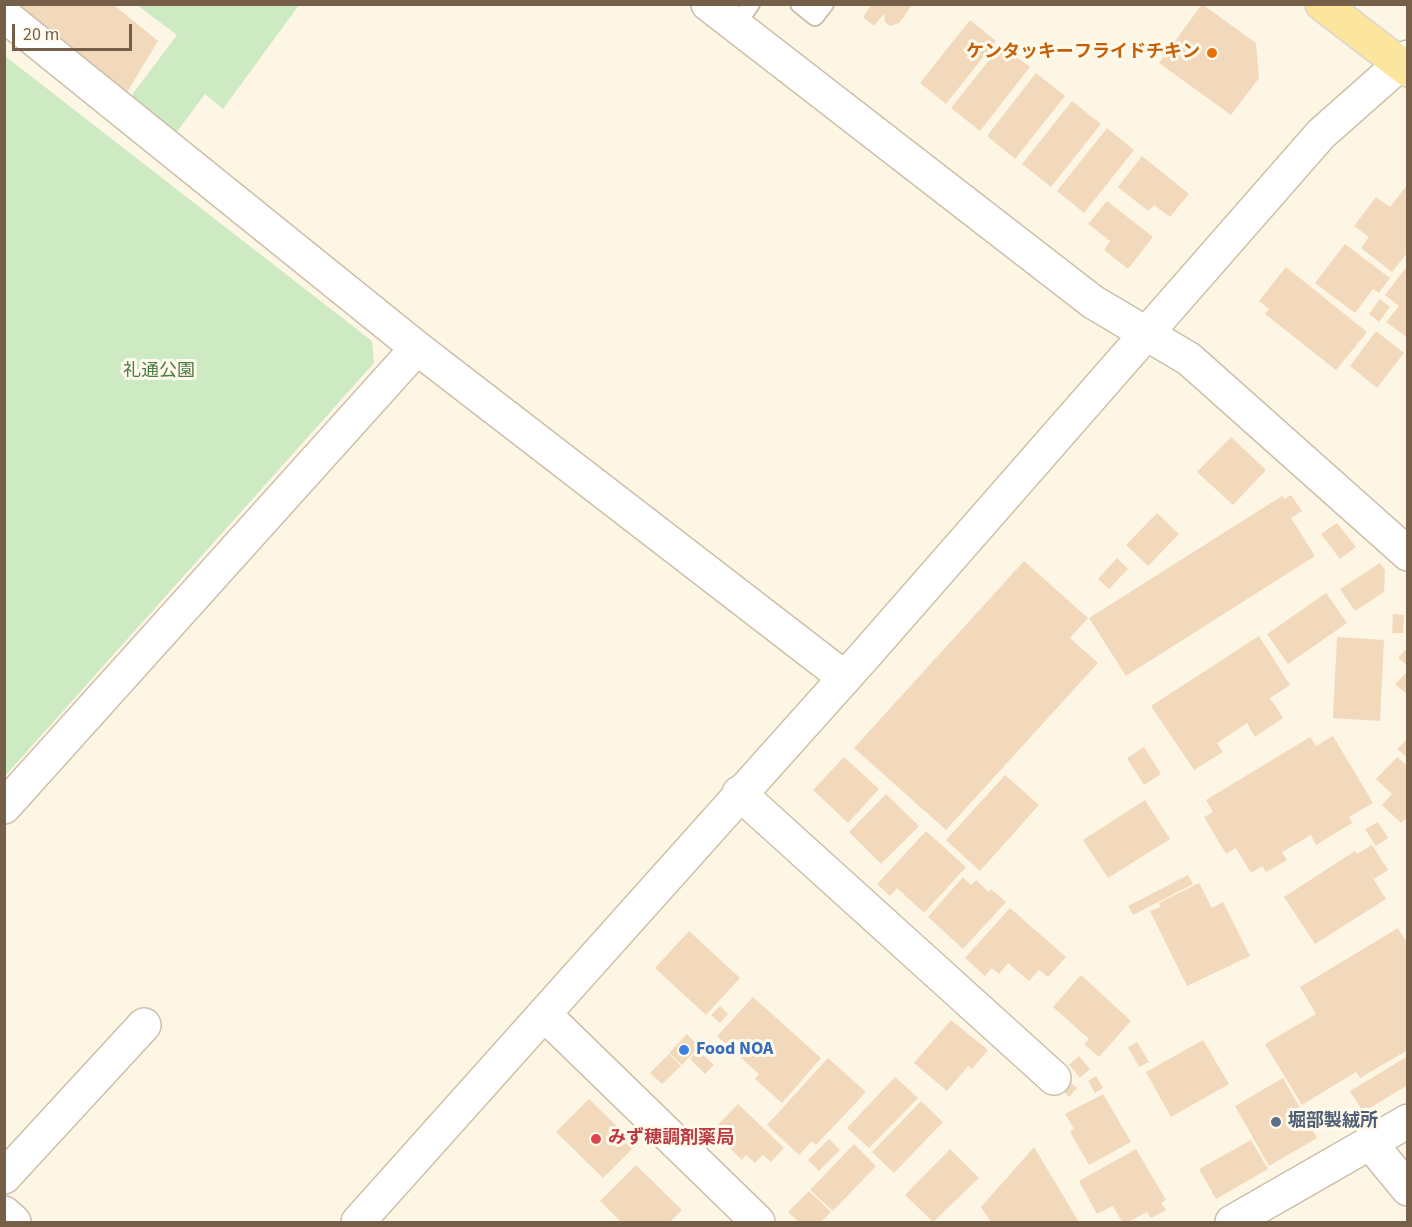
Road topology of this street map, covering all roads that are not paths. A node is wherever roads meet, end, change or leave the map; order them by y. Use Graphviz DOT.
graph roads {
  1 [pos="708,4"];
  2 [pos="799,4"];
  3 [pos="825,4"];
  4 [pos="1322,4"];
  5 [pos="4,15"];
  6 [pos="743,16"];
  7 [pos="1405,64"];
  8 [pos="1146,335"];
  9 [pos="417,348"];
  10 [pos="1407,554"];
  11 [pos="845,678"];
  12 [pos="739,793"];
  13 [pos="4,807"];
  14 [pos="544,1014"];
  15 [pos="144,1025"];
  16 [pos="1054,1078"];
  17 [pos="1407,1121"];
  18 [pos="1370,1143"];
  19 [pos="4,1177"];
  20 [pos="1407,1189"];
  21 [pos="4,1213"];
  22 [pos="14,1222"];
  23 [pos="358,1222"];
  24 [pos="758,1222"];
  25 [pos="1232,1222"];
  1 -- 6 [label="street"];
  2 -- 3 [label="lane"];
  4 -- 7 [label="main road"];
  5 -- 9 [label="street"];
  6 -- 8 [label="street"];
  7 -- 8 [label="street"];
  8 -- 10 [label="street"];
  8 -- 11 [label="street"];
  9 -- 11 [label="street"];
  9 -- 13 [label="street"];
  11 -- 12 [label="street"];
  12 -- 14 [label="street"];
  12 -- 16 [label="street"];
  14 -- 23 [label="street"];
  14 -- 24 [label="street"];
  15 -- 19 [label="street"];
  17 -- 18 [label="street"];
  18 -- 20 [label="street"];
  18 -- 25 [label="street"];
  21 -- 22 [label="street"];
}
